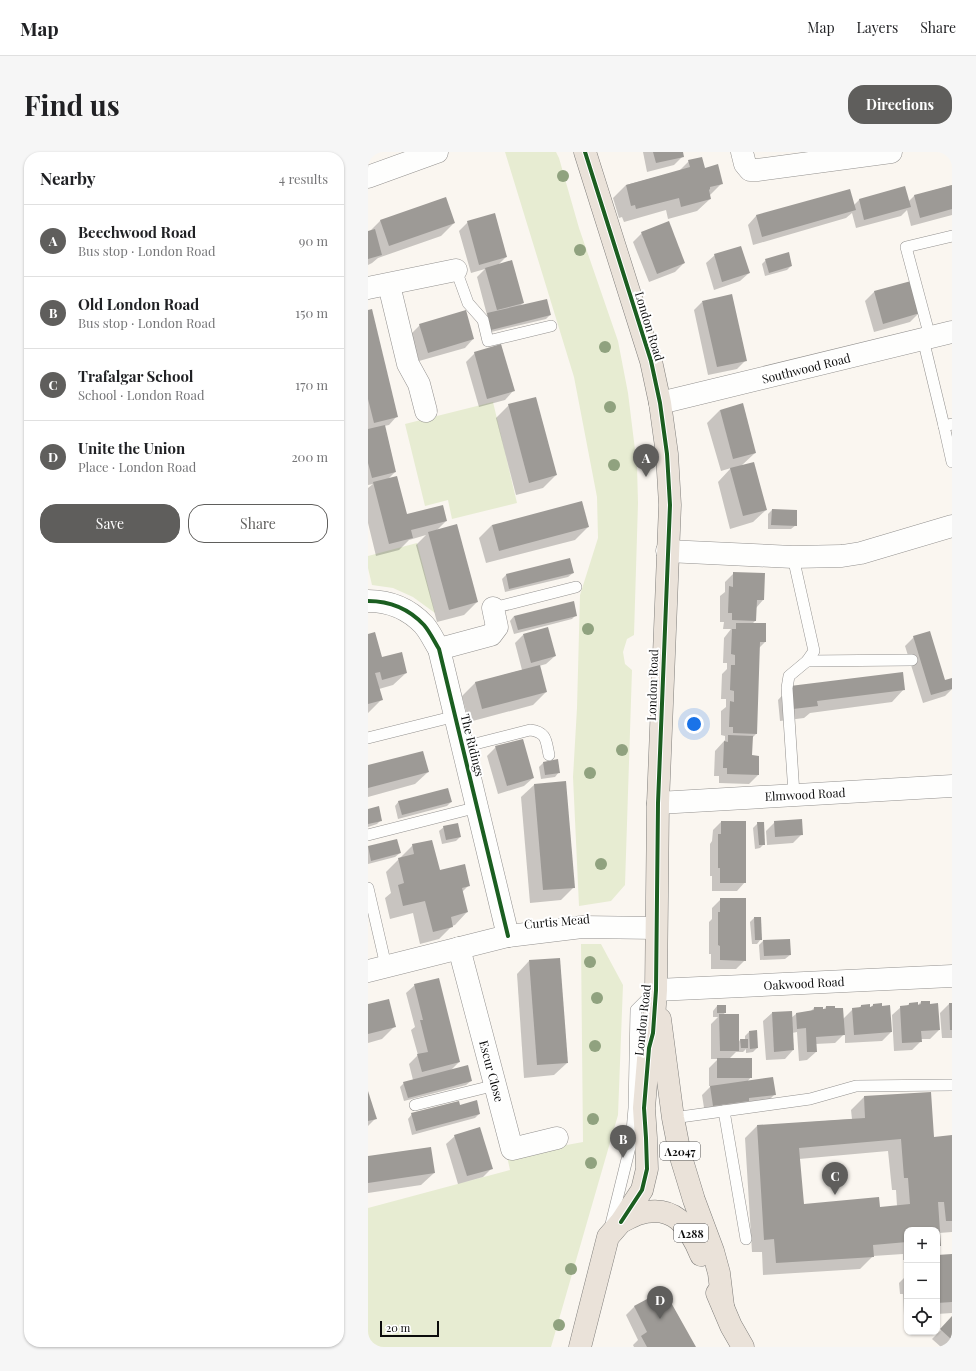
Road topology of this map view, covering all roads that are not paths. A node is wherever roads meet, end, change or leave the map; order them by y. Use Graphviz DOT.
graph roads {
  1 [pos="437,152"];
  2 [pos="585,152"];
  3 [pos="742,152"];
  4 [pos="892,152"];
  5 [pos="368,177"];
  6 [pos="952,236"];
  7 [pos="456,270"];
  8 [pos="389,285"];
  9 [pos="368,288"];
  10 [pos="551,326"];
  11 [pos="952,332"];
  12 [pos="927,338"];
  13 [pos="660,403"];
  14 [pos="426,411"];
  15 [pos="948,425"];
  16 [pos="952,462"];
  17 [pos="952,526"];
  18 [pos="667,551"];
  19 [pos="792,557"];
  20 [pos="576,587"];
  21 [pos="368,601"];
  22 [pos="493,608"];
  23 [pos="439,649"];
  24 [pos="912,660"];
  25 [pos="807,661"];
  26 [pos="456,716"];
  27 [pos="368,738"];
  28 [pos="463,747"];
  29 [pos="550,755"];
  30 [pos="952,786"];
  31 [pos="794,794"];
  32 [pos="658,803"];
  33 [pos="478,806"];
  34 [pos="368,835"];
  35 [pos="368,888"];
  36 [pos="656,928"];
  37 [pos="508,936"];
  38 [pos="459,948"];
  39 [pos="377,969"];
  40 [pos="952,976"];
  41 [pos="656,990"];
  42 [pos="496,1085"];
  43 [pos="952,1085"];
  44 [pos="414,1105"];
  45 [pos="724,1111"];
  46 [pos="672,1118"];
  47 [pos="557,1138"];
  48 [pos="615,1230"];
  49 [pos="746,1239"];
  50 [pos="723,1306"];
  51 [pos="580,1347"];
  52 [pos="743,1347"];
  1 -- 5 [label="street"];
  2 -- 13 [label="main road, London Road / A2047"];
  3 -- 4 [label="street"];
  6 -- 12 [label="lane"];
  7 -- 8 [label="street"];
  7 -- 10 [label="lane"];
  8 -- 9 [label="street"];
  8 -- 14 [label="street"];
  11 -- 12 [label="street, Southwood Road"];
  12 -- 13 [label="street, Southwood Road"];
  12 -- 15 [label="lane"];
  13 -- 18 [label="main road, London Road / A2047"];
  15 -- 16 [label="lane"];
  17 -- 19 [label="street"];
  18 -- 19 [label="street"];
  18 -- 32 [label="main road, London Road / A2047"];
  19 -- 25 [label="lane"];
  20 -- 22 [label="lane"];
  21 -- 23 [label="street, The Ridings"];
  22 -- 23 [label="street"];
  23 -- 26 [label="street, The Ridings"];
  24 -- 25 [label="lane"];
  25 -- 31 [label="lane"];
  26 -- 27 [label="lane"];
  26 -- 28 [label="street, The Ridings"];
  28 -- 29 [label="lane"];
  28 -- 33 [label="street, The Ridings"];
  30 -- 31 [label="street, Elmwood Road"];
  31 -- 32 [label="street, Elmwood Road"];
  32 -- 36 [label="main road, London Road / A2047"];
  33 -- 34 [label="lane"];
  33 -- 37 [label="street, The Ridings"];
  35 -- 39 [label="lane"];
  36 -- 37 [label="street, Curtis Mead"];
  36 -- 41 [label="main road, London Road / A2047"];
  37 -- 38 [label="street, Curtis Mead"];
  38 -- 39 [label="street, Curtis Mead"];
  38 -- 42 [label="street, Escur Close"];
  40 -- 41 [label="street, Oakwood Road"];
  41 -- 46 [label="main road, London Road / A2047"];
  41 -- 48 [label="main road, London Road / A2047"];
  42 -- 44 [label="lane"];
  42 -- 47 [label="street, Escur Close"];
  43 -- 45 [label="lane"];
  45 -- 46 [label="lane"];
  45 -- 49 [label="lane"];
  46 -- 50 [label="main road, London Road / A2047"];
  48 -- 50 [label="main road, A288"];
  48 -- 51 [label="main road, London Road"];
  50 -- 52 [label="main road, A288"];
}
